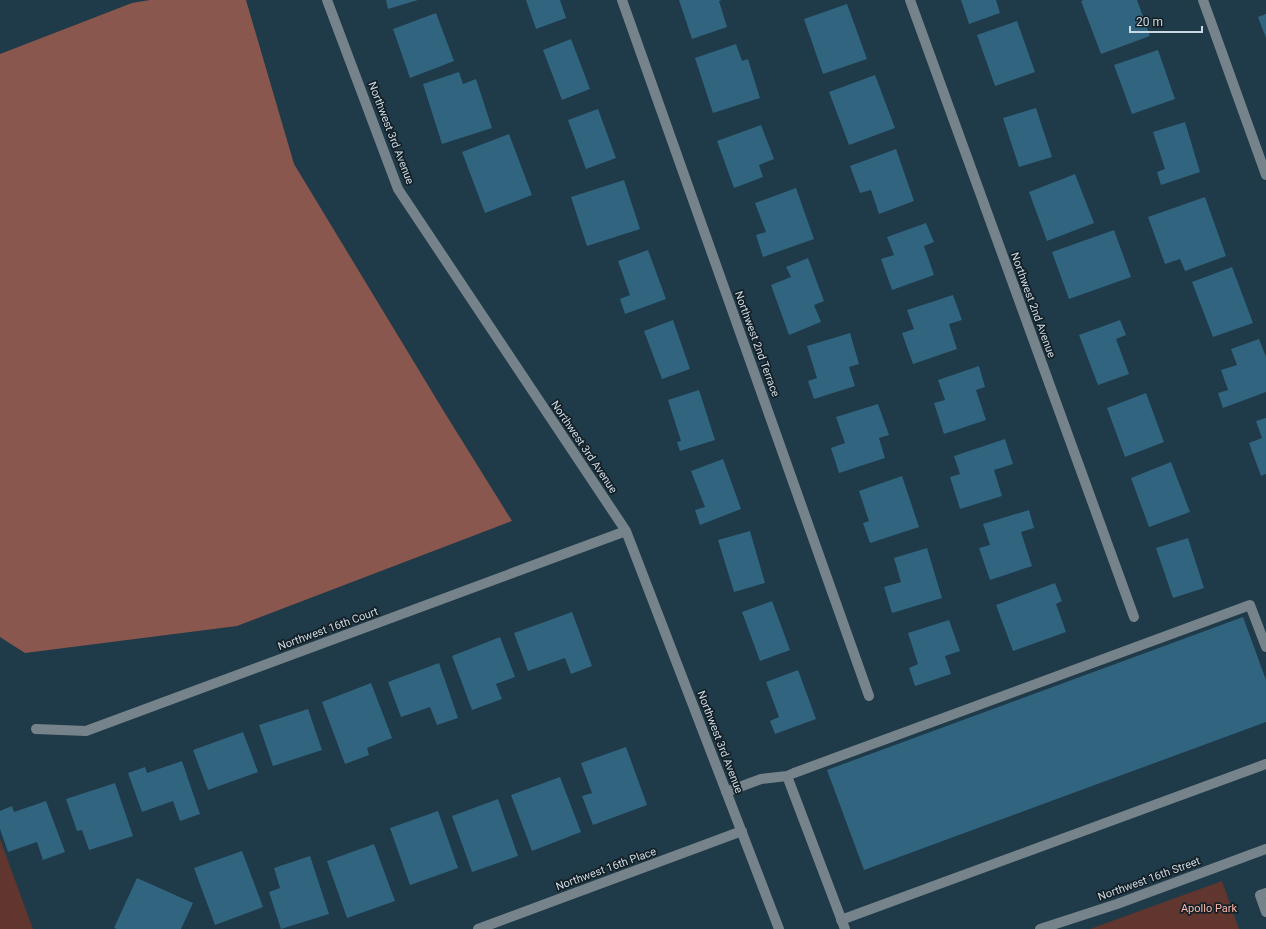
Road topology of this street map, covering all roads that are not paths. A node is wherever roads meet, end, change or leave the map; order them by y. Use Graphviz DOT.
graph roads {
  1 [pos="327,0"];
  2 [pos="622,0"];
  3 [pos="910,0"];
  4 [pos="1203,0"];
  5 [pos="1266,175"];
  6 [pos="626,531"];
  7 [pos="1134,618"];
  8 [pos="1266,647"];
  9 [pos="869,696"];
  10 [pos="36,729"];
  11 [pos="1266,764"];
  12 [pos="787,776"];
  13 [pos="726,792"];
  14 [pos="742,831"];
  15 [pos="1266,849"];
  16 [pos="1266,893"];
  17 [pos="1266,912"];
  18 [pos="843,925"];
  19 [pos="478,929"];
  20 [pos="779,929"];
  21 [pos="1040,929"];
  1 -- 6 [label="street, Northwest 3rd Avenue"];
  2 -- 9 [label="street, Northwest 2nd Terrace"];
  3 -- 7 [label="street, Northwest 2nd Avenue"];
  4 -- 5 [label="street"];
  6 -- 10 [label="street, Northwest 16th Court"];
  6 -- 13 [label="street, Northwest 3rd Avenue"];
  8 -- 12 [label="street"];
  11 -- 18 [label="street"];
  12 -- 13 [label="street"];
  12 -- 18 [label="street"];
  13 -- 14 [label="street, Northwest 3rd Avenue"];
  14 -- 19 [label="street, Northwest 16th Place"];
  14 -- 20 [label="street, Northwest 3rd Avenue"];
  15 -- 21 [label="street, Northwest 16th Street"];
  16 -- 17 [label="street"];
}
